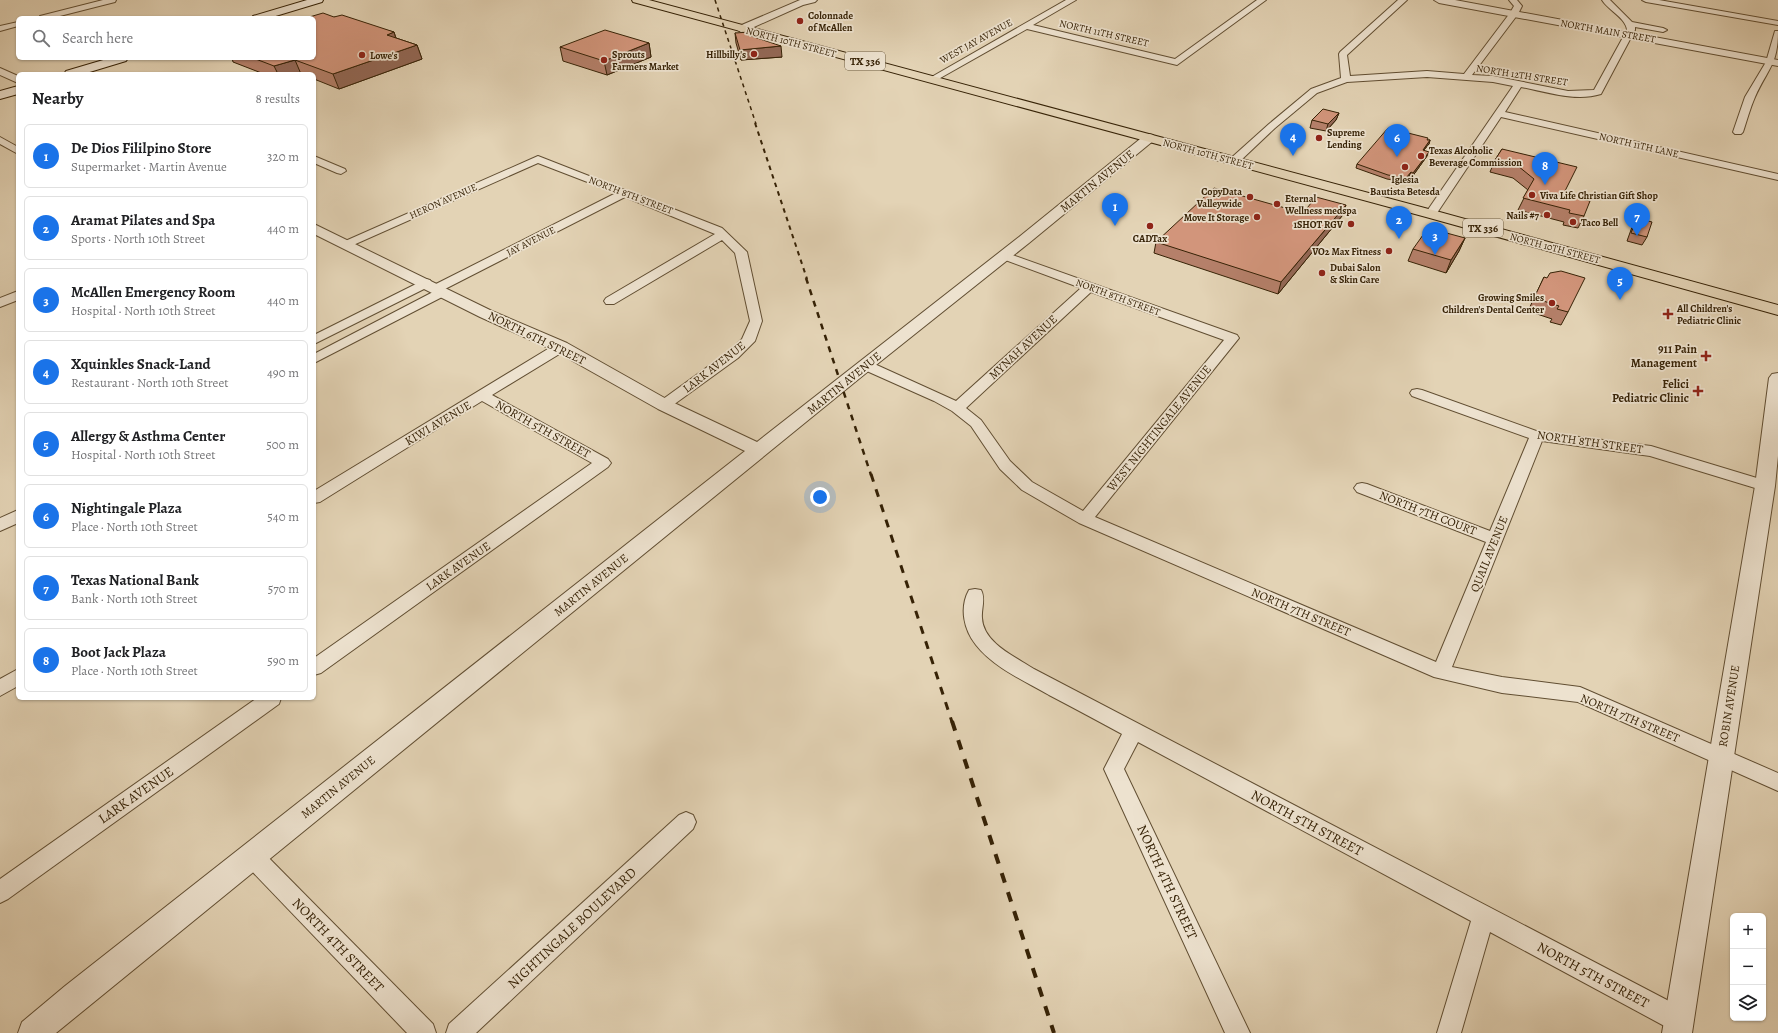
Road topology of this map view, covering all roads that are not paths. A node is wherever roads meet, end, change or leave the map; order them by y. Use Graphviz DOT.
graph roads {
  1 [pos="112,0"];
  2 [pos="318,0"];
  3 [pos="637,0"];
  4 [pos="812,0"];
  5 [pos="1072,0"];
  6 [pos="1262,0"];
  7 [pos="1403,0"];
  8 [pos="1439,0"];
  9 [pos="1513,0"];
  10 [pos="1606,0"];
  11 [pos="1646,0"];
  12 [pos="1514,14"];
  13 [pos="51,16"];
  14 [pos="264,16"];
  15 [pos="1778,23"];
  16 [pos="1630,24"];
  17 [pos="16,25"];
  18 [pos="1026,26"];
  19 [pos="741,28"];
  20 [pos="0,29"];
  21 [pos="1663,30"];
  22 [pos="1778,34"];
  23 [pos="1630,35"];
  24 [pos="116,60"];
  25 [pos="1774,62"];
  26 [pos="0,71"];
  27 [pos="76,72"];
  28 [pos="1466,77"];
  29 [pos="932,78"];
  30 [pos="1346,78"];
  31 [pos="16,79"];
  32 [pos="1519,84"];
  33 [pos="16,91"];
  34 [pos="0,95"];
  35 [pos="1499,114"];
  36 [pos="1738,132"];
  37 [pos="1149,138"];
  38 [pos="0,140"];
  39 [pos="16,150"];
  40 [pos="538,158"];
  41 [pos="316,160"];
  42 [pos="1234,161"];
  43 [pos="341,171"];
  44 [pos="1778,177"];
  45 [pos="625,193"];
  46 [pos="1431,214"];
  47 [pos="316,229"];
  48 [pos="723,234"];
  49 [pos="347,244"];
  50 [pos="1004,256"];
  51 [pos="1089,287"];
  52 [pos="435,288"];
  53 [pos="16,296"];
  54 [pos="610,301"];
  55 [pos="0,302"];
  56 [pos="1778,310"];
  57 [pos="1232,338"];
  58 [pos="316,339"];
  59 [pos="561,347"];
  60 [pos="316,357"];
  61 [pos="866,365"];
  62 [pos="1778,378"];
  63 [pos="1418,393"];
  64 [pos="483,396"];
  65 [pos="664,405"];
  66 [pos="957,408"];
  67 [pos="1775,428"];
  68 [pos="1537,436"];
  69 [pos="759,450"];
  70 [pos="603,463"];
  71 [pos="1765,486"];
  72 [pos="1362,488"];
  73 [pos="316,497"];
  74 [pos="16,517"];
  75 [pos="1085,519"];
  76 [pos="0,526"];
  77 [pos="1494,539"];
  78 [pos="975,594"];
  79 [pos="316,667"];
  80 [pos="1442,672"];
  81 [pos="16,678"];
  82 [pos="0,688"];
  83 [pos="269,700"];
  84 [pos="1134,731"];
  85 [pos="1721,757"];
  86 [pos="1778,782"];
  87 [pos="686,822"];
  88 [pos="252,856"];
  89 [pos="0,892"];
  90 [pos="1483,917"];
  91 [pos="1678,1027"];
  92 [pos="33,1033"];
  93 [pos="424,1033"];
  94 [pos="458,1033"];
  95 [pos="1238,1033"];
  96 [pos="1449,1033"];
  1 -- 13 [label="street"];
  2 -- 14 [label="main road"];
  3 -- 19 [label="main road, NORTH 10TH STREET / TX 336"];
  4 -- 19 [label="street"];
  5 -- 18 [label="street, WEST JAY AVENUE"];
  6 -- 18 [label="street, NORTH 11TH STREET"];
  7 -- 30 [label="street"];
  8 -- 12 [label="street, NORTH MAIN STREET"];
  9 -- 12 [label="street"];
  10 -- 16 [label="street"];
  11 -- 15 [label="street"];
  12 -- 23 [label="street, NORTH MAIN STREET"];
  12 -- 28 [label="street"];
  16 -- 21 [label="street"];
  16 -- 23 [label="street"];
  17 -- 20 [label="street"];
  18 -- 29 [label="street, WEST JAY AVENUE"];
  19 -- 29 [label="main road, NORTH 10TH STREET / TX 336"];
  22 -- 25 [label="street"];
  23 -- 25 [label="street, NORTH MAIN STREET"];
  23 -- 32 [label="street, NORTH 12TH STREET"];
  24 -- 27 [label="main road"];
  25 -- 36 [label="street"];
  26 -- 31 [label="street"];
  28 -- 30 [label="street, NORTH 12TH STREET"];
  28 -- 32 [label="street, NORTH 12TH STREET"];
  29 -- 37 [label="main road, NORTH 10TH STREET / TX 336"];
  30 -- 42 [label="street, NORTH 12TH STREET"];
  32 -- 35 [label="street"];
  33 -- 34 [label="main road"];
  35 -- 44 [label="street, NORTH 11TH LANE"];
  35 -- 46 [label="street"];
  37 -- 42 [label="main road, NORTH 10TH STREET / TX 336"];
  37 -- 50 [label="street, MARTIN AVENUE"];
  38 -- 39 [label="street"];
  40 -- 45 [label="street, NORTH 8TH STREET"];
  40 -- 49 [label="street, HERON AVENUE"];
  41 -- 43 [label="street"];
  42 -- 46 [label="main road, NORTH 10TH STREET / TX 336"];
  45 -- 48 [label="street, NORTH 8TH STREET"];
  45 -- 52 [label="street, JAY AVENUE"];
  46 -- 56 [label="main road, NORTH 10TH STREET / TX 336"];
  47 -- 49 [label="street, NORTH 6TH STREET"];
  48 -- 54 [label="street"];
  48 -- 65 [label="street, LARK AVENUE"];
  49 -- 52 [label="street, NORTH 6TH STREET"];
  50 -- 51 [label="street, NORTH 8TH STREET"];
  50 -- 61 [label="street, MARTIN AVENUE"];
  51 -- 57 [label="street, NORTH 8TH STREET"];
  51 -- 66 [label="street, MYNAH AVENUE"];
  52 -- 58 [label="street, JAY AVENUE"];
  52 -- 59 [label="street, NORTH 6TH STREET"];
  52 -- 60 [label="street, JAY AVENUE"];
  53 -- 55 [label="street"];
  57 -- 75 [label="street, WEST NIGHTINGALE AVENUE"];
  59 -- 64 [label="street, KIWI AVENUE"];
  59 -- 65 [label="street, NORTH 6TH STREET"];
  61 -- 66 [label="street, NORTH 7TH STREET"];
  61 -- 69 [label="street, MARTIN AVENUE"];
  62 -- 67 [label="street, ROBIN AVENUE"];
  63 -- 68 [label="street, NORTH 8TH STREET"];
  64 -- 70 [label="street, NORTH 5TH STREET"];
  64 -- 73 [label="street, KIWI AVENUE"];
  65 -- 69 [label="street, NORTH 6TH STREET"];
  66 -- 75 [label="street, NORTH 7TH STREET"];
  67 -- 71 [label="street, ROBIN AVENUE"];
  68 -- 71 [label="street, NORTH 8TH STREET"];
  68 -- 77 [label="street, QUAIL AVENUE"];
  69 -- 88 [label="street, MARTIN AVENUE"];
  70 -- 79 [label="street, LARK AVENUE"];
  71 -- 85 [label="street, ROBIN AVENUE"];
  72 -- 77 [label="street, NORTH 7TH COURT"];
  74 -- 76 [label="street"];
  75 -- 80 [label="street, NORTH 7TH STREET"];
  77 -- 80 [label="street, QUAIL AVENUE"];
  78 -- 84 [label="street, NORTH 5TH STREET"];
  80 -- 85 [label="street, NORTH 7TH STREET"];
  81 -- 82 [label="street"];
  83 -- 89 [label="street, LARK AVENUE"];
  84 -- 90 [label="street, NORTH 5TH STREET"];
  84 -- 95 [label="street, NORTH 4TH STREET"];
  85 -- 86 [label="street, NORTH 7TH STREET"];
  85 -- 91 [label="street, ROBIN AVENUE"];
  87 -- 94 [label="street, NIGHTINGALE BOULEVARD"];
  88 -- 92 [label="street, MARTIN AVENUE"];
  88 -- 93 [label="street, NORTH 4TH STREET"];
  90 -- 91 [label="street, NORTH 5TH STREET"];
  90 -- 96 [label="street"];
}
